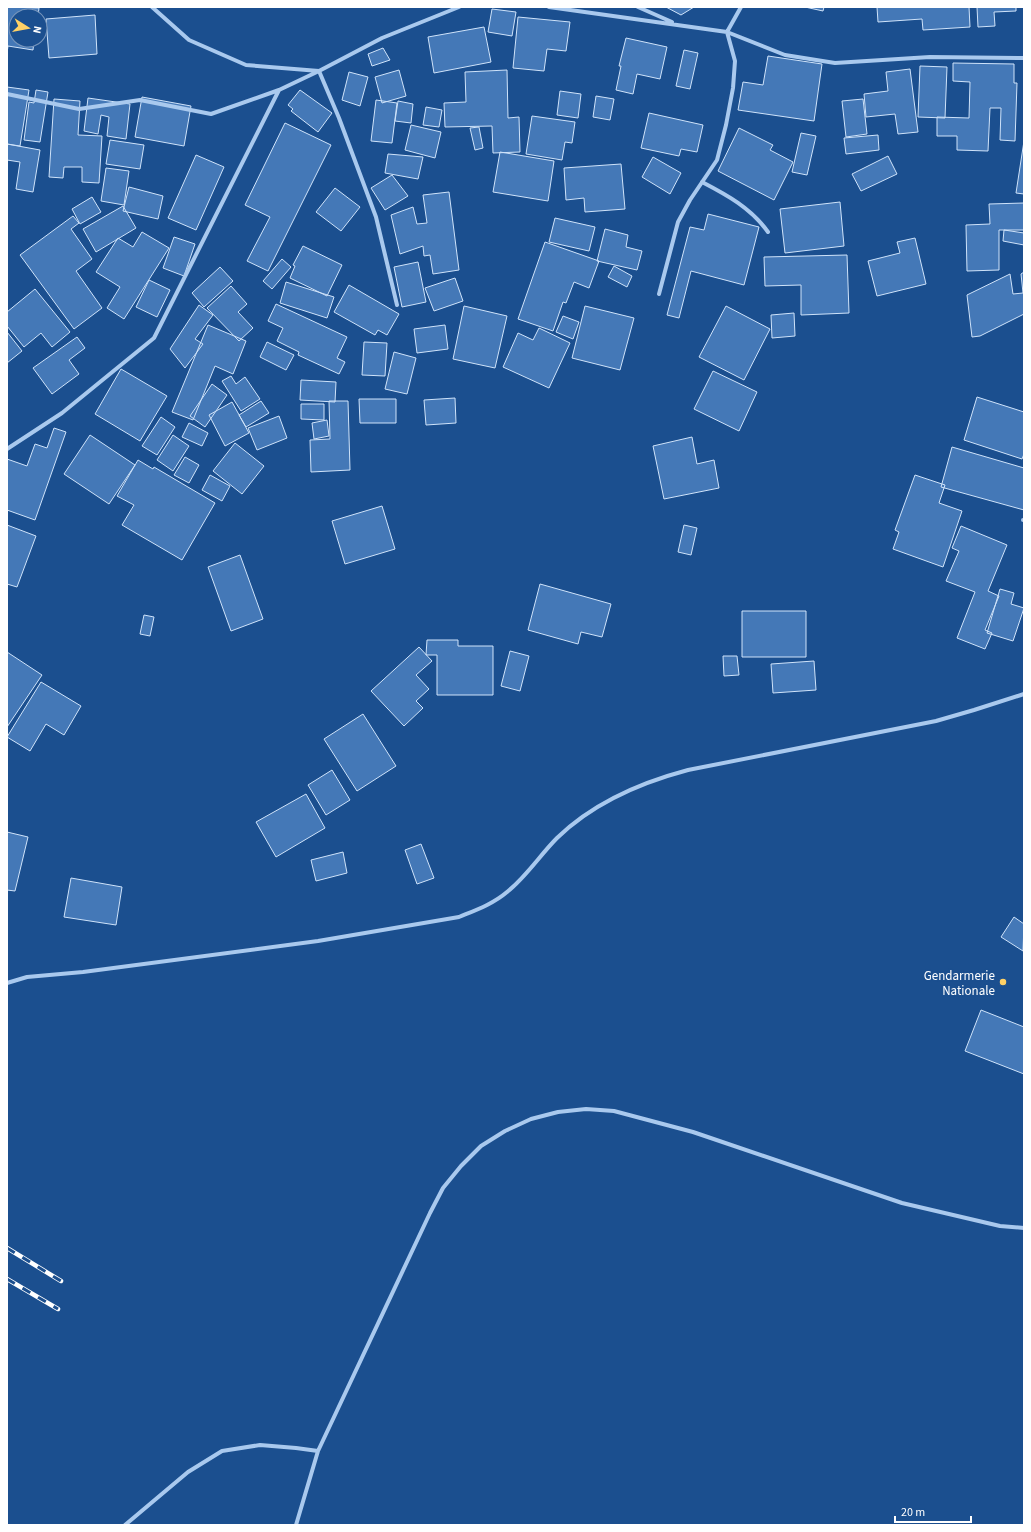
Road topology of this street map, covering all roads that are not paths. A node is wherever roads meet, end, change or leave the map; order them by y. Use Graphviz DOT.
graph roads {
  1 [pos="152,7"];
  2 [pos="459,7"];
  3 [pos="549,7"];
  4 [pos="638,7"];
  5 [pos="742,7"];
  6 [pos="677,25"];
  7 [pos="727,32"];
  8 [pos="1024,58"];
  9 [pos="319,71"];
  10 [pos="278,90"];
  11 [pos="7,94"];
  12 [pos="702,182"];
  13 [pos="768,232"];
  14 [pos="659,294"];
  15 [pos="397,305"];
  16 [pos="7,448"];
  17 [pos="1024,694"];
  18 [pos="7,983"];
  19 [pos="1024,1228"];
  20 [pos="318,1451"];
  21 [pos="126,1525"];
  22 [pos="296,1525"];
  1 -- 9 [label="street"];
  2 -- 9 [label="street"];
  3 -- 6 [label="street"];
  4 -- 6 [label="street"];
  5 -- 7 [label="street"];
  6 -- 7 [label="street"];
  7 -- 8 [label="street"];
  7 -- 12 [label="street"];
  9 -- 10 [label="street"];
  9 -- 15 [label="street"];
  10 -- 11 [label="street"];
  10 -- 16 [label="street"];
  12 -- 13 [label="street"];
  12 -- 14 [label="street"];
  17 -- 18 [label="street"];
  19 -- 20 [label="street"];
  20 -- 21 [label="street"];
  20 -- 22 [label="street"];
}
